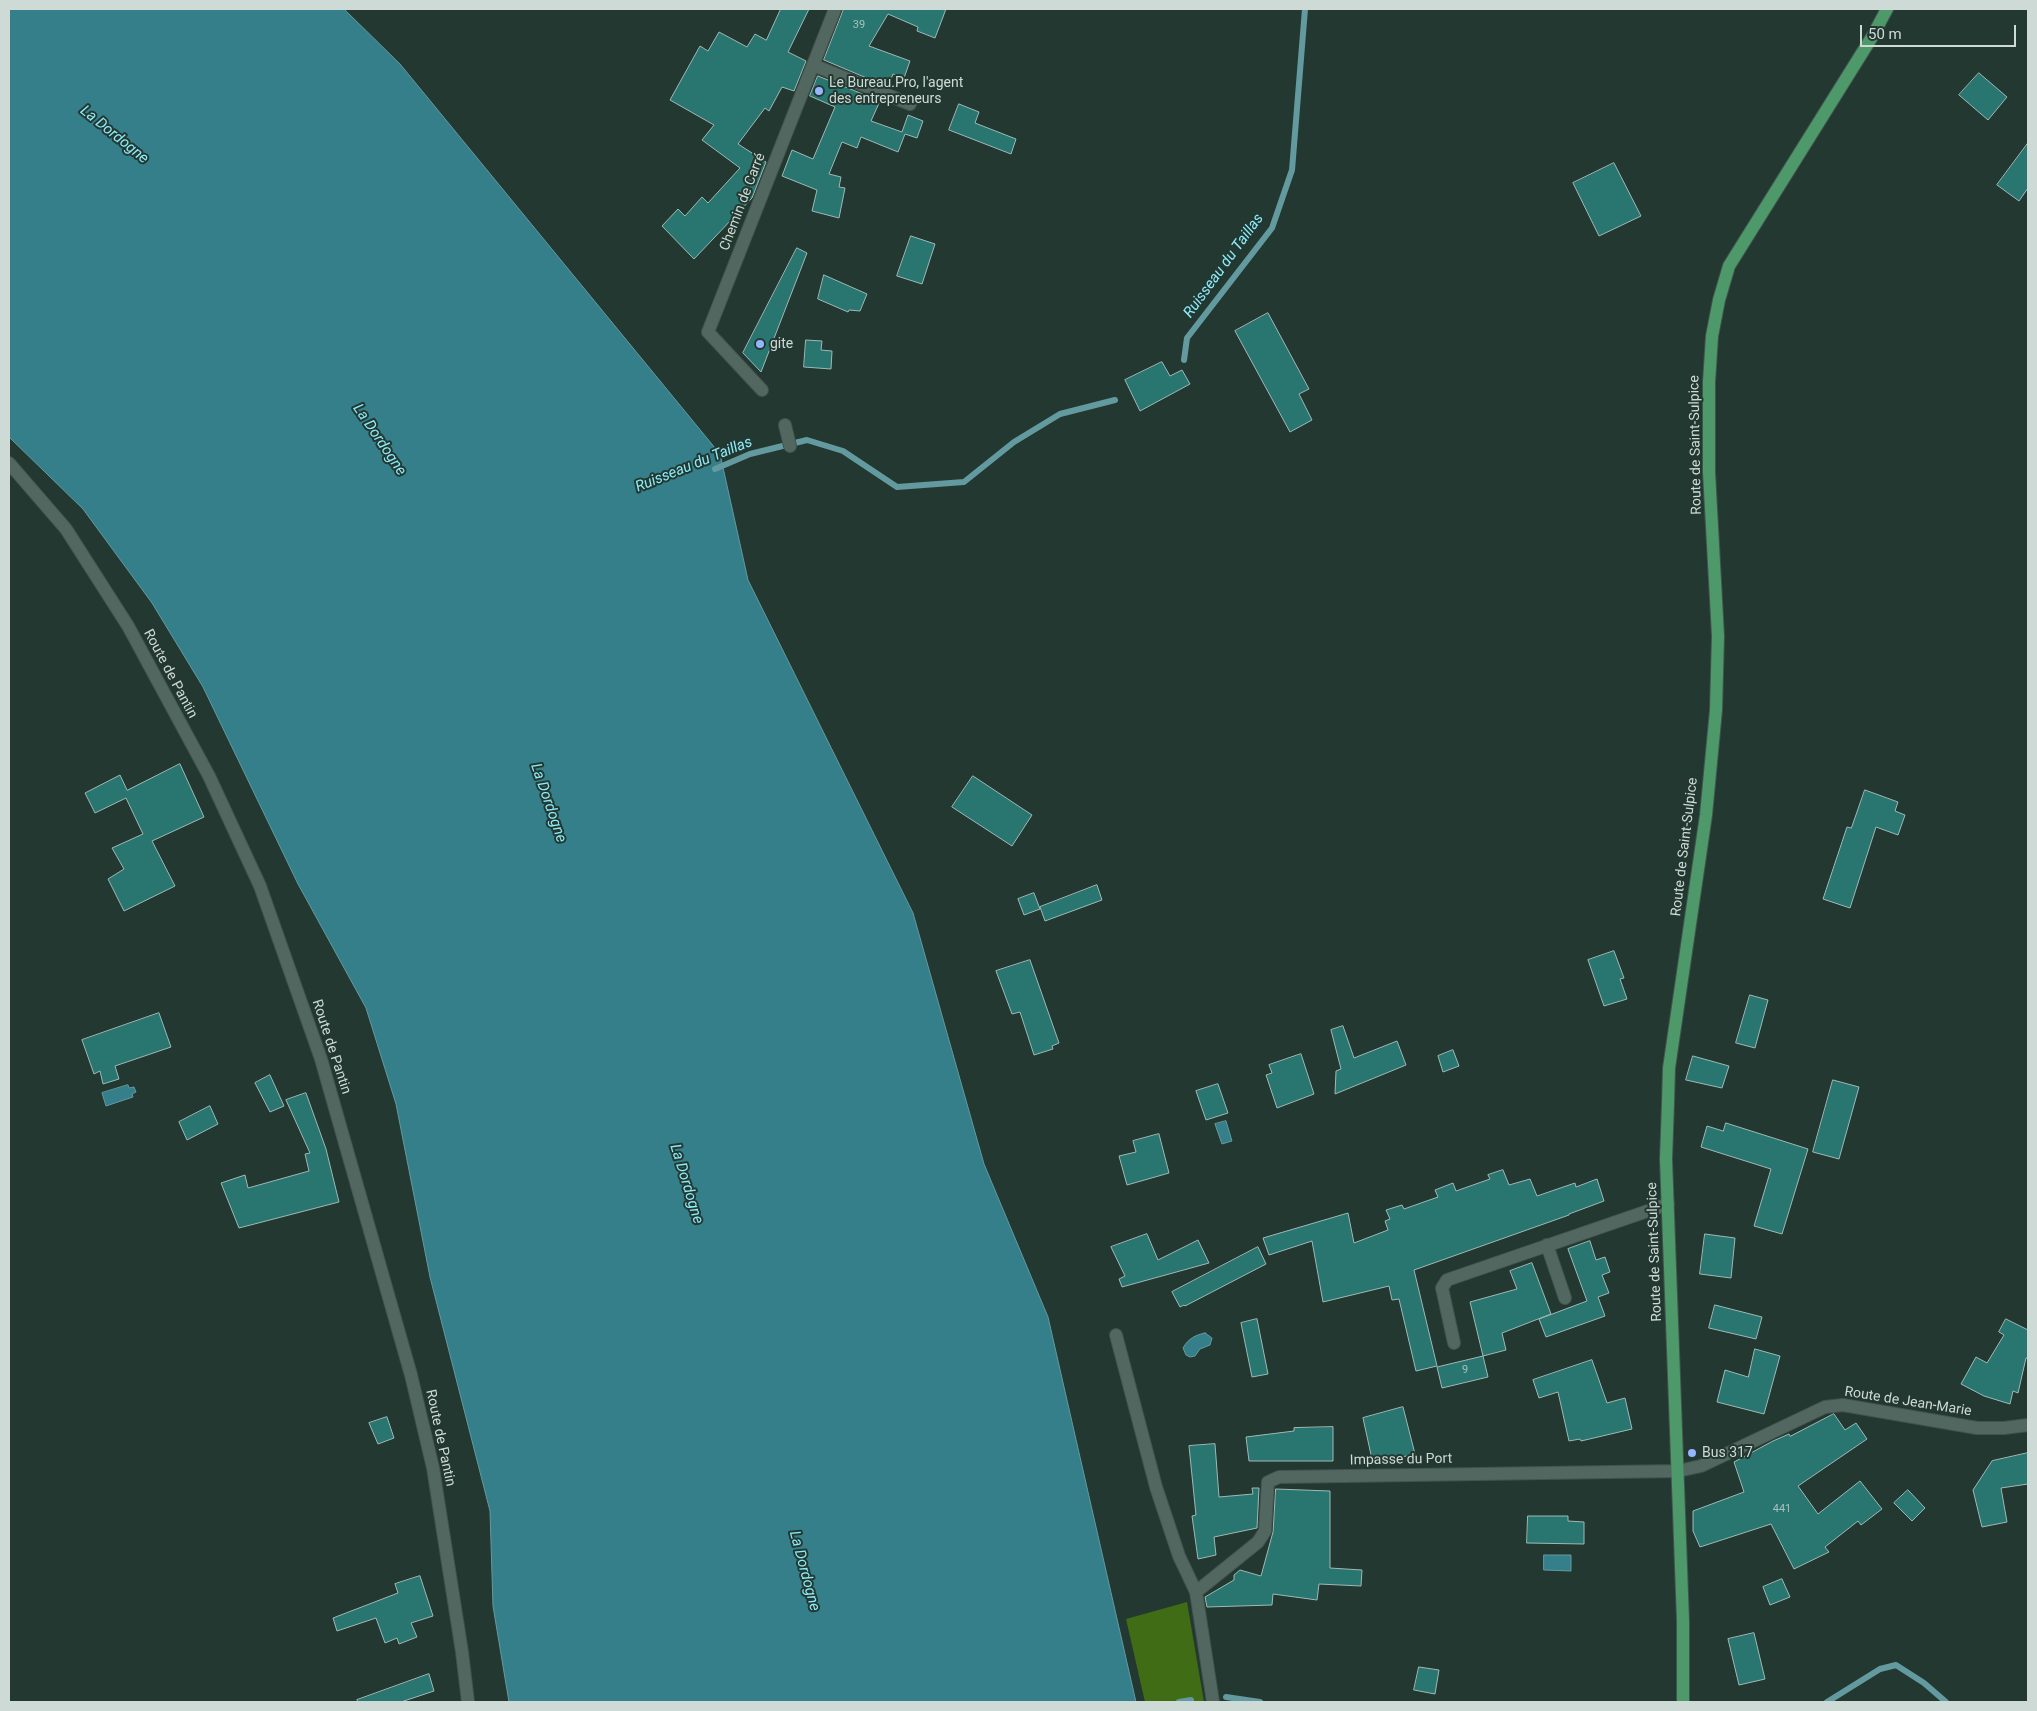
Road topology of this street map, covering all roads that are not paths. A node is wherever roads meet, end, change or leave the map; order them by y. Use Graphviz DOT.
graph roads {
  1 [pos="835,9"];
  2 [pos="1887,9"];
  3 [pos="1895,9"];
  4 [pos="1872,37"];
  5 [pos="813,65"];
  6 [pos="910,104"];
  7 [pos="762,390"];
  8 [pos="785,425"];
  9 [pos="790,446"];
  10 [pos="9,463"];
  11 [pos="1668,1204"];
  12 [pos="1547,1245"];
  13 [pos="1565,1298"];
  14 [pos="1116,1335"];
  15 [pos="1454,1343"];
  16 [pos="2028,1424"];
  17 [pos="1678,1471"];
  18 [pos="1196,1592"];
  19 [pos="468,1702"];
  20 [pos="1212,1702"];
  21 [pos="1683,1702"];
  1 -- 5 [label="street, Chemin de Carré"];
  2 -- 4 [label="main road"];
  3 -- 4 [label="main road"];
  4 -- 11 [label="main road, Route de Saint-Sulpice"];
  5 -- 6 [label="street"];
  5 -- 7 [label="street, Chemin de Carré"];
  8 -- 9 [label="street"];
  10 -- 19 [label="street, Route de Pantin"];
  11 -- 12 [label="street"];
  11 -- 17 [label="main road, Route de Saint-Sulpice"];
  12 -- 13 [label="street"];
  12 -- 15 [label="street"];
  14 -- 18 [label="street"];
  16 -- 17 [label="street, Route de Jean-Marie"];
  17 -- 18 [label="street, Impasse du Port"];
  17 -- 21 [label="main road, Route de Saint-Sulpice"];
  18 -- 20 [label="street"];
}
